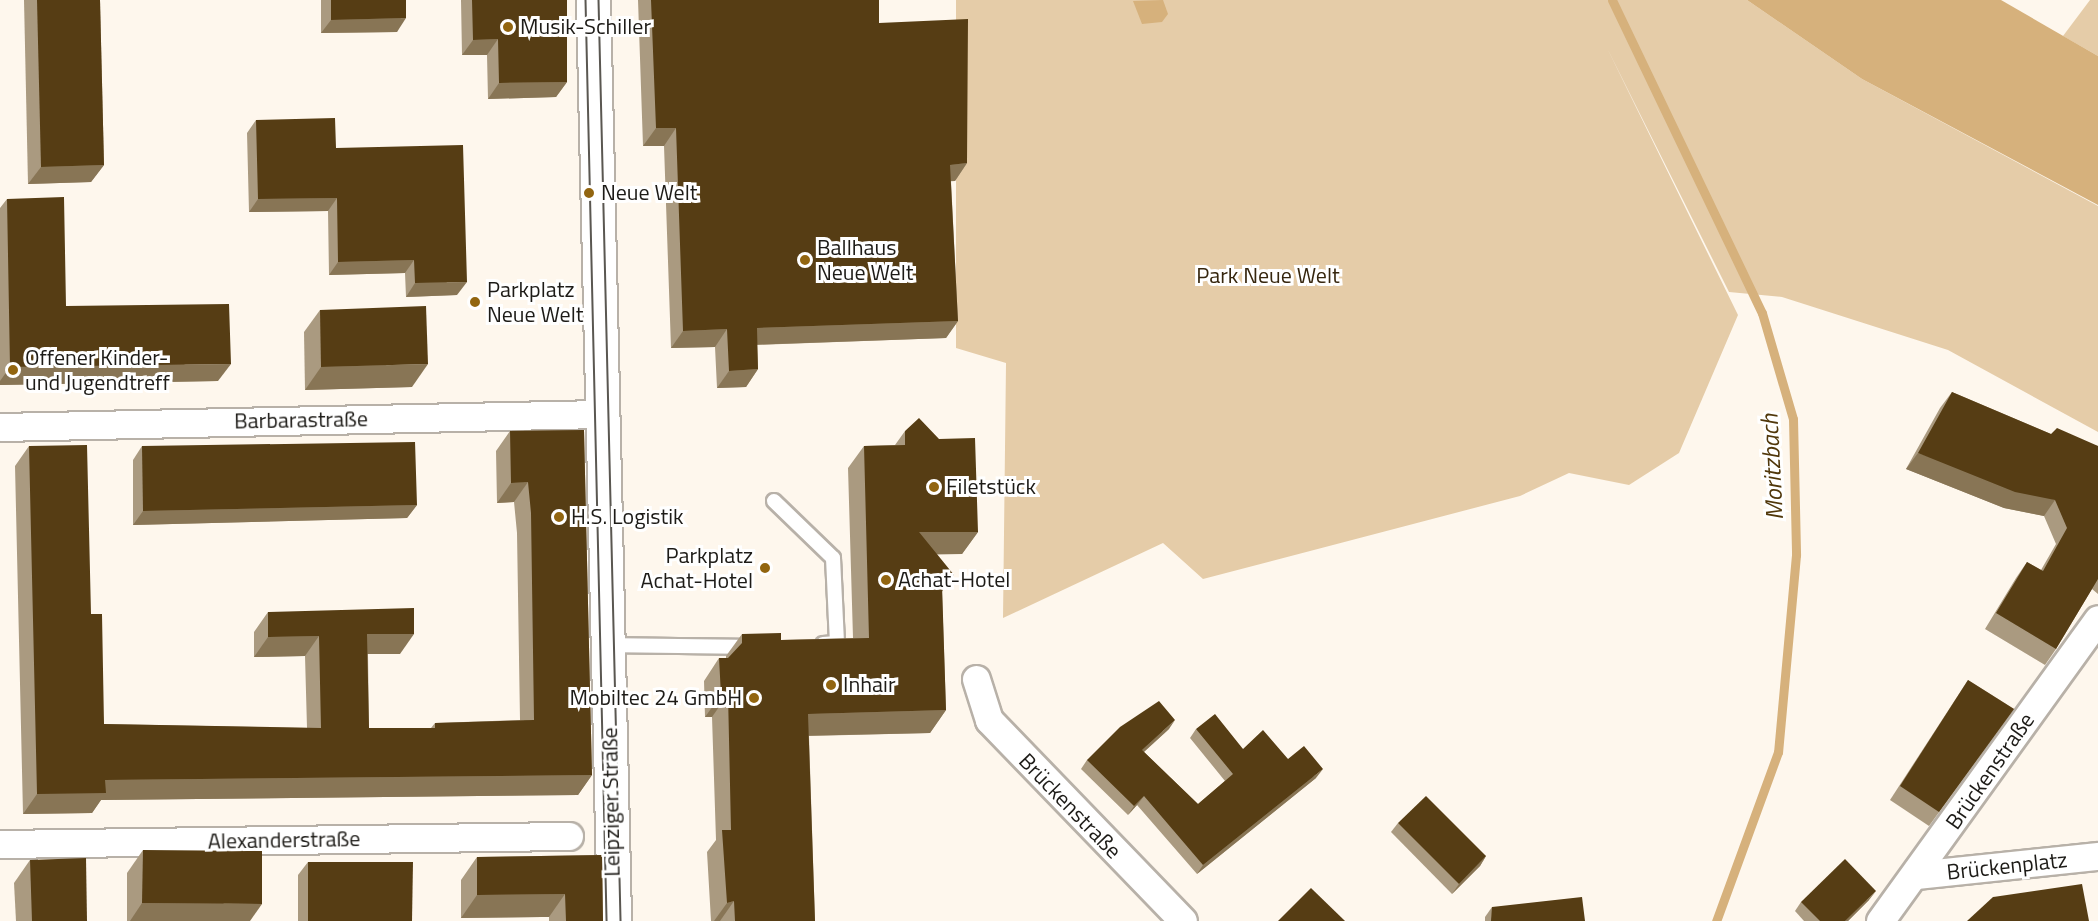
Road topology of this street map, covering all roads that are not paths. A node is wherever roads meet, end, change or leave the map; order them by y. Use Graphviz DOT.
graph roads {
  1 [pos="593,0"];
  2 [pos="602,414"];
  3 [pos="0,427"];
  4 [pos="774,501"];
  5 [pos="2098,619"];
  6 [pos="608,645"];
  7 [pos="806,645"];
  8 [pos="762,646"];
  9 [pos="976,679"];
  10 [pos="569,836"];
  11 [pos="0,844"];
  12 [pos="2098,856"];
  13 [pos="1916,876"];
  14 [pos="614,921"];
  15 [pos="1183,921"];
  16 [pos="1880,921"];
  1 -- 2 [label="street, Leipziger Straße"];
  2 -- 3 [label="street, Barbarastraße"];
  2 -- 6 [label="street, Leipziger Straße"];
  4 -- 7 [label="lane"];
  5 -- 13 [label="street, Brückenstraße"];
  6 -- 8 [label="lane"];
  6 -- 14 [label="street, Leipziger Straße"];
  9 -- 15 [label="street, Brückenstraße"];
  10 -- 11 [label="street, Alexanderstraße"];
  12 -- 13 [label="street, Brückenplatz"];
  13 -- 16 [label="street, Brückenstraße"];
}
